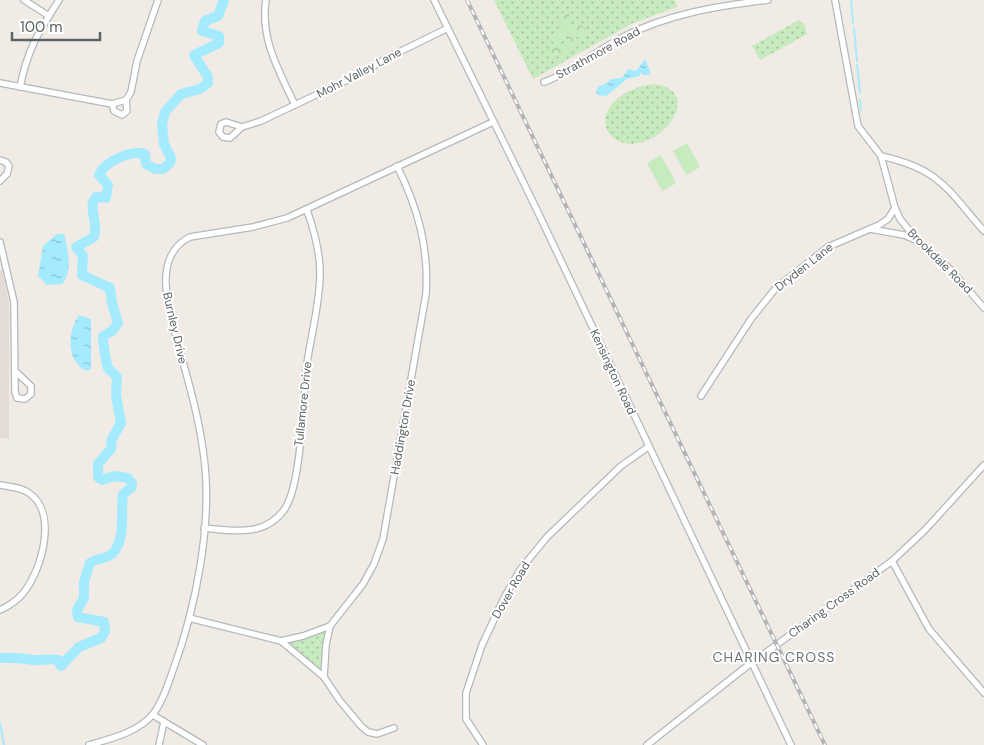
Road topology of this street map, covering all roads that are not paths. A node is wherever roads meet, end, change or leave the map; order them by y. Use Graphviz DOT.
graph roads {
  1 [pos="24,0"];
  2 [pos="59,0"];
  3 [pos="158,0"];
  4 [pos="266,0"];
  5 [pos="434,0"];
  6 [pos="768,0"];
  7 [pos="835,0"];
  8 [pos="49,16"];
  9 [pos="448,28"];
  10 [pos="544,82"];
  11 [pos="0,83"];
  12 [pos="20,87"];
  13 [pos="126,100"];
  14 [pos="112,104"];
  15 [pos="295,105"];
  16 [pos="493,122"];
  17 [pos="242,127"];
  18 [pos="881,156"];
  19 [pos="0,160"];
  20 [pos="397,166"];
  21 [pos="0,181"];
  22 [pos="895,208"];
  23 [pos="307,210"];
  24 [pos="870,229"];
  25 [pos="984,232"];
  26 [pos="918,241"];
  27 [pos="0,242"];
  28 [pos="984,308"];
  29 [pos="15,371"];
  30 [pos="701,396"];
  31 [pos="648,448"];
  32 [pos="984,465"];
  33 [pos="0,485"];
  34 [pos="204,528"];
  35 [pos="892,561"];
  36 [pos="0,610"];
  37 [pos="189,618"];
  38 [pos="330,626"];
  39 [pos="281,641"];
  40 [pos="751,664"];
  41 [pos="324,677"];
  42 [pos="984,693"];
  43 [pos="153,715"];
  44 [pos="164,722"];
  45 [pos="394,728"];
  46 [pos="89,745"];
  47 [pos="159,745"];
  48 [pos="203,745"];
  49 [pos="483,745"];
  50 [pos="647,745"];
  51 [pos="791,745"];
  1 -- 8 [label="street"];
  2 -- 8 [label="street"];
  3 -- 13 [label="street"];
  4 -- 15 [label="street"];
  5 -- 9 [label="street, Kensington Road"];
  6 -- 10 [label="street, Strathmore Road"];
  7 -- 18 [label="street, Brookdale Road"];
  8 -- 12 [label="street"];
  9 -- 15 [label="street, Mohr Valley Lane"];
  9 -- 16 [label="street, Kensington Road"];
  11 -- 12 [label="street"];
  12 -- 14 [label="street"];
  13 -- 14 [label="street"];
  13 -- 14 [label="street"];
  15 -- 17 [label="street, Mohr Valley Lane"];
  16 -- 20 [label="street, Burnley Drive"];
  16 -- 31 [label="street, Kensington Road"];
  18 -- 22 [label="street, Brookdale Road"];
  18 -- 25 [label="street"];
  19 -- 21 [label="street"];
  20 -- 23 [label="street, Burnley Drive"];
  20 -- 38 [label="street, Haddington Drive"];
  22 -- 24 [label="street, Dryden Lane"];
  22 -- 26 [label="street, Brookdale Road"];
  23 -- 34 [label="street, Tullamore Drive"];
  23 -- 34 [label="street, Burnley Drive"];
  24 -- 26 [label="street"];
  24 -- 30 [label="street, Dryden Lane"];
  26 -- 28 [label="street, Brookdale Road"];
  27 -- 29 [label="street"];
  29 -- 29 [label="street"];
  31 -- 40 [label="street, Kensington Road"];
  31 -- 49 [label="street, Dover Road"];
  32 -- 35 [label="street, Charing Cross Road"];
  33 -- 36 [label="street"];
  34 -- 37 [label="street, Burnley Drive"];
  35 -- 40 [label="street, Charing Cross Road"];
  35 -- 42 [label="street"];
  37 -- 39 [label="street"];
  37 -- 43 [label="street, Burnley Drive"];
  38 -- 39 [label="street"];
  38 -- 41 [label="street"];
  39 -- 41 [label="street"];
  40 -- 50 [label="street, Charing Cross Road"];
  40 -- 51 [label="street, Kensington Road"];
  41 -- 45 [label="street"];
  43 -- 44 [label="street"];
  43 -- 46 [label="street, Burnley Drive"];
  44 -- 47 [label="street"];
  44 -- 48 [label="street"];
}
